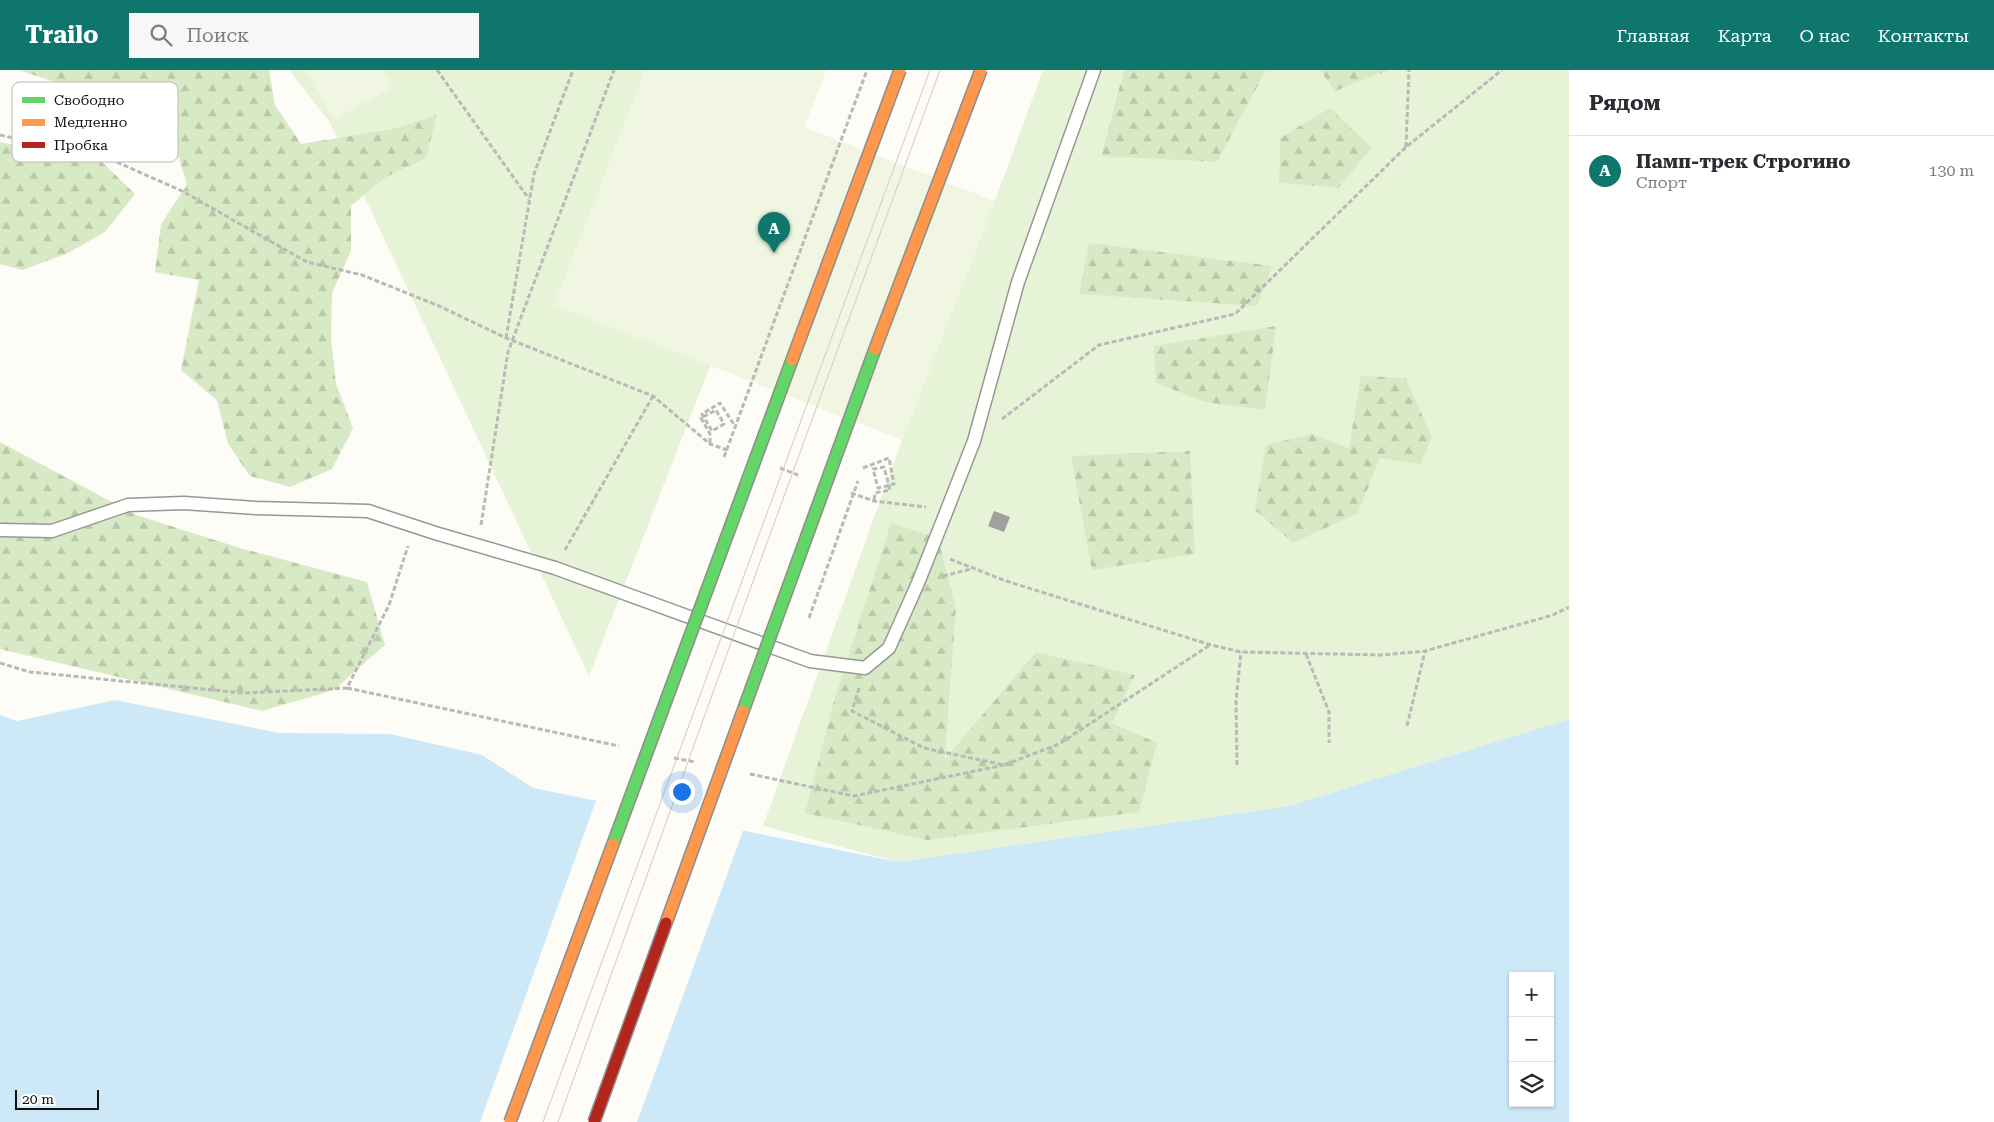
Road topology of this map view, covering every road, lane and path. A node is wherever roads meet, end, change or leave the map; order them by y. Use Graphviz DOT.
graph roads {
  1 [pos="436,70"];
  2 [pos="574,70"];
  3 [pos="614,70"];
  4 [pos="900,70"];
  5 [pos="981,70"];
  6 [pos="1094,70"];
  7 [pos="1409,70"];
  8 [pos="1502,70"];
  9 [pos="1406,147"];
  10 [pos="117,162"];
  11 [pos="530,199"];
  12 [pos="506,338"];
  13 [pos="653,396"];
  14 [pos="735,426"];
  15 [pos="974,441"];
  16 [pos="866,459"];
  17 [pos="863,468"];
  18 [pos="874,501"];
  19 [pos="414,526"];
  20 [pos="0,530"];
  21 [pos="478,546"];
  22 [pos="931,551"];
  23 [pos="555,568"];
  24 [pos="1569,607"];
  25 [pos="806,627"];
  26 [pos="1211,645"];
  27 [pos="1425,651"];
  28 [pos="1241,652"];
  29 [pos="1306,654"];
  30 [pos="0,663"];
  31 [pos="865,668"];
  32 [pos="1408,726"];
  33 [pos="1329,743"];
  34 [pos="1237,764"];
  35 [pos="755,767"];
  36 [pos="751,776"];
  37 [pos="510,1122"];
  38 [pos="594,1122"];
  1 -- 11 [label="path"];
  2 -- 11 [label="path"];
  3 -- 21 [label="path"];
  4 -- 37 [label="main road, bridge"];
  5 -- 38 [label="main road, bridge"];
  6 -- 15 [label="lane"];
  7 -- 9 [label="path"];
  8 -- 9 [label="path"];
  9 -- 15 [label="path"];
  10 -- 12 [label="path"];
  11 -- 12 [label="path"];
  12 -- 13 [label="path"];
  13 -- 14 [label="path"];
  13 -- 23 [label="path"];
  15 -- 22 [label="lane"];
  16 -- 17 [label="path"];
  17 -- 18 [label="path"];
  17 -- 25 [label="path, bridge"];
  19 -- 20 [label="lane"];
  19 -- 21 [label="lane"];
  19 -- 30 [label="path"];
  21 -- 23 [label="lane"];
  22 -- 26 [label="path"];
  22 -- 31 [label="lane"];
  23 -- 31 [label="lane"];
  24 -- 27 [label="path"];
  26 -- 28 [label="path"];
  26 -- 31 [label="path"];
  27 -- 29 [label="path"];
  27 -- 32 [label="path"];
  28 -- 29 [label="path"];
  28 -- 34 [label="path"];
  29 -- 33 [label="path"];
  35 -- 36 [label="path"];
}
